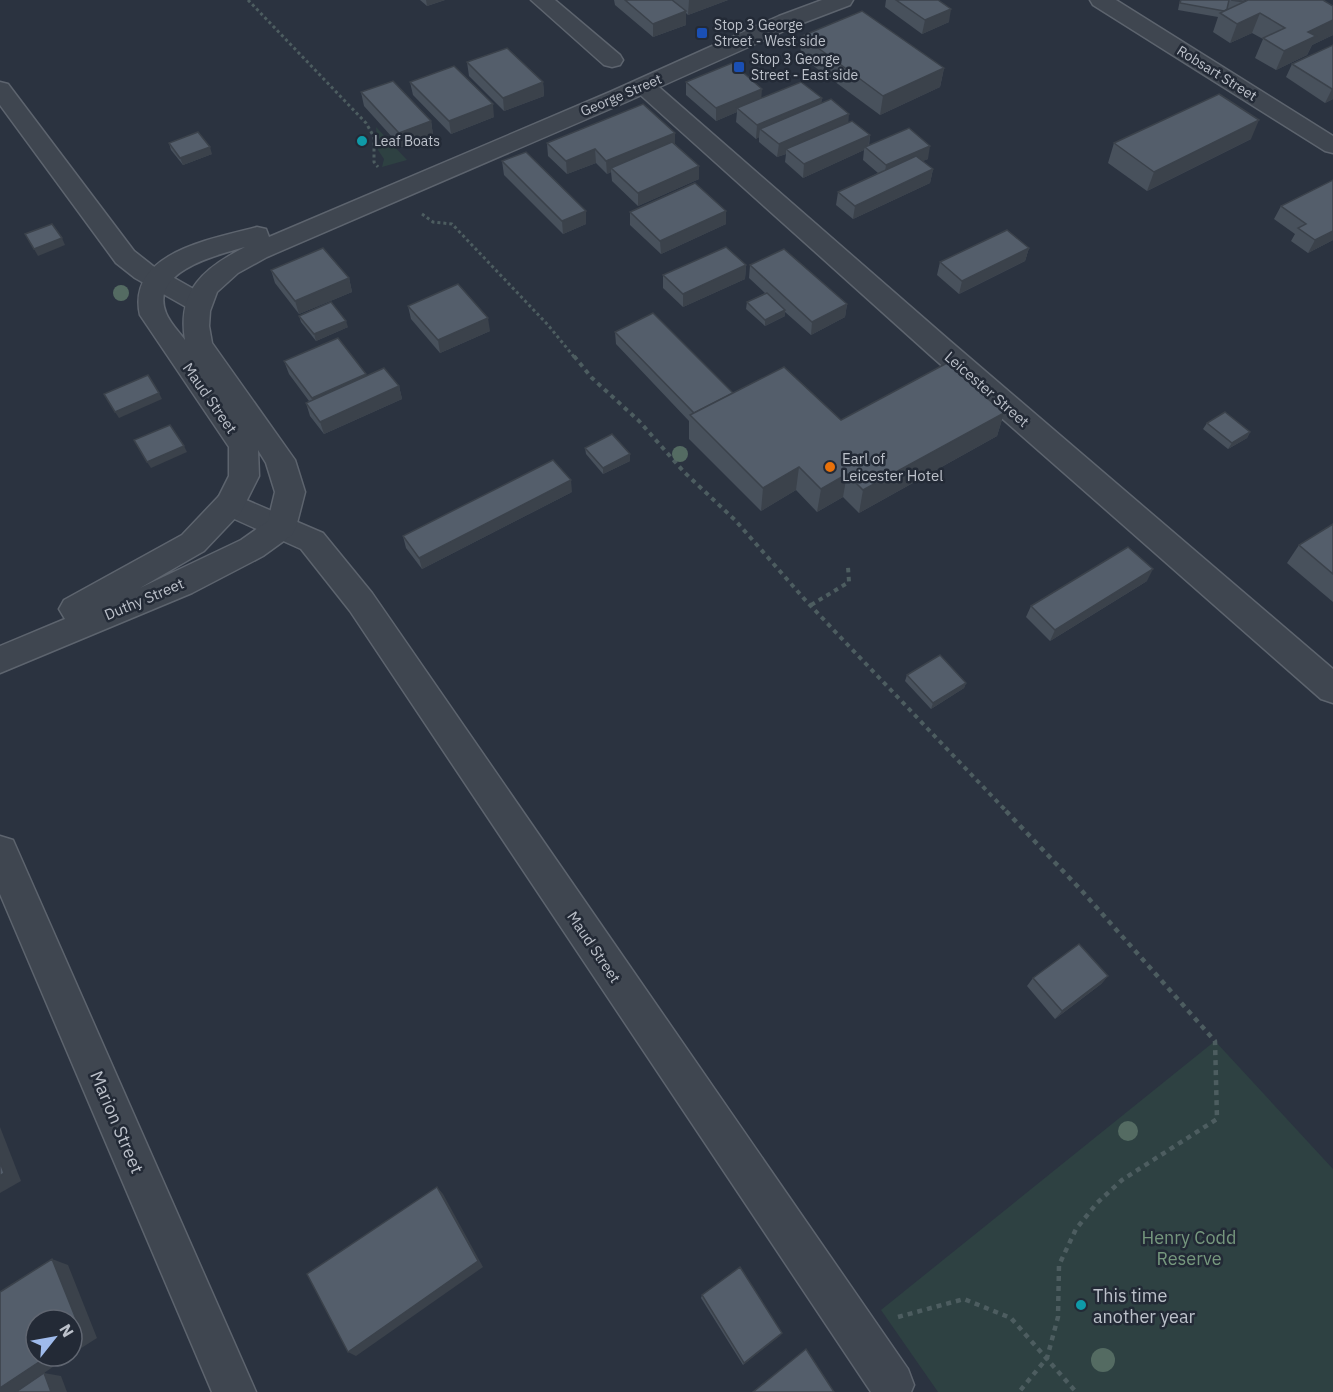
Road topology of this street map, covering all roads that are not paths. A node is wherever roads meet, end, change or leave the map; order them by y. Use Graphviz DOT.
graph roads {
  1 [pos="542,0"];
  2 [pos="842,0"];
  3 [pos="1101,0"];
  4 [pos="612,60"];
  5 [pos="644,86"];
  6 [pos="0,89"];
  7 [pos="1333,146"];
  8 [pos="399,189"];
  9 [pos="156,279"];
  10 [pos="197,302"];
  11 [pos="230,504"];
  12 [pos="281,527"];
  13 [pos="0,651"];
  14 [pos="0,660"];
  15 [pos="1333,689"];
  16 [pos="0,852"];
  17 [pos="892,1384"];
  18 [pos="234,1392"];
  1 -- 4 [label="street"];
  2 -- 5 [label="street, George Street"];
  3 -- 7 [label="street, Robsart Street"];
  5 -- 8 [label="street, George Street"];
  5 -- 15 [label="street, Leicester Street"];
  6 -- 9 [label="street"];
  8 -- 9 [label="street, George Street"];
  8 -- 10 [label="street, George Street"];
  9 -- 10 [label="street"];
  9 -- 11 [label="street, Maud Street"];
  10 -- 12 [label="street, Maud Street"];
  11 -- 12 [label="street, Maud Street"];
  11 -- 13 [label="street, Duthy Street"];
  12 -- 14 [label="street, Duthy Street"];
  12 -- 17 [label="street, Maud Street"];
  16 -- 18 [label="street, Marion Street"];
}
